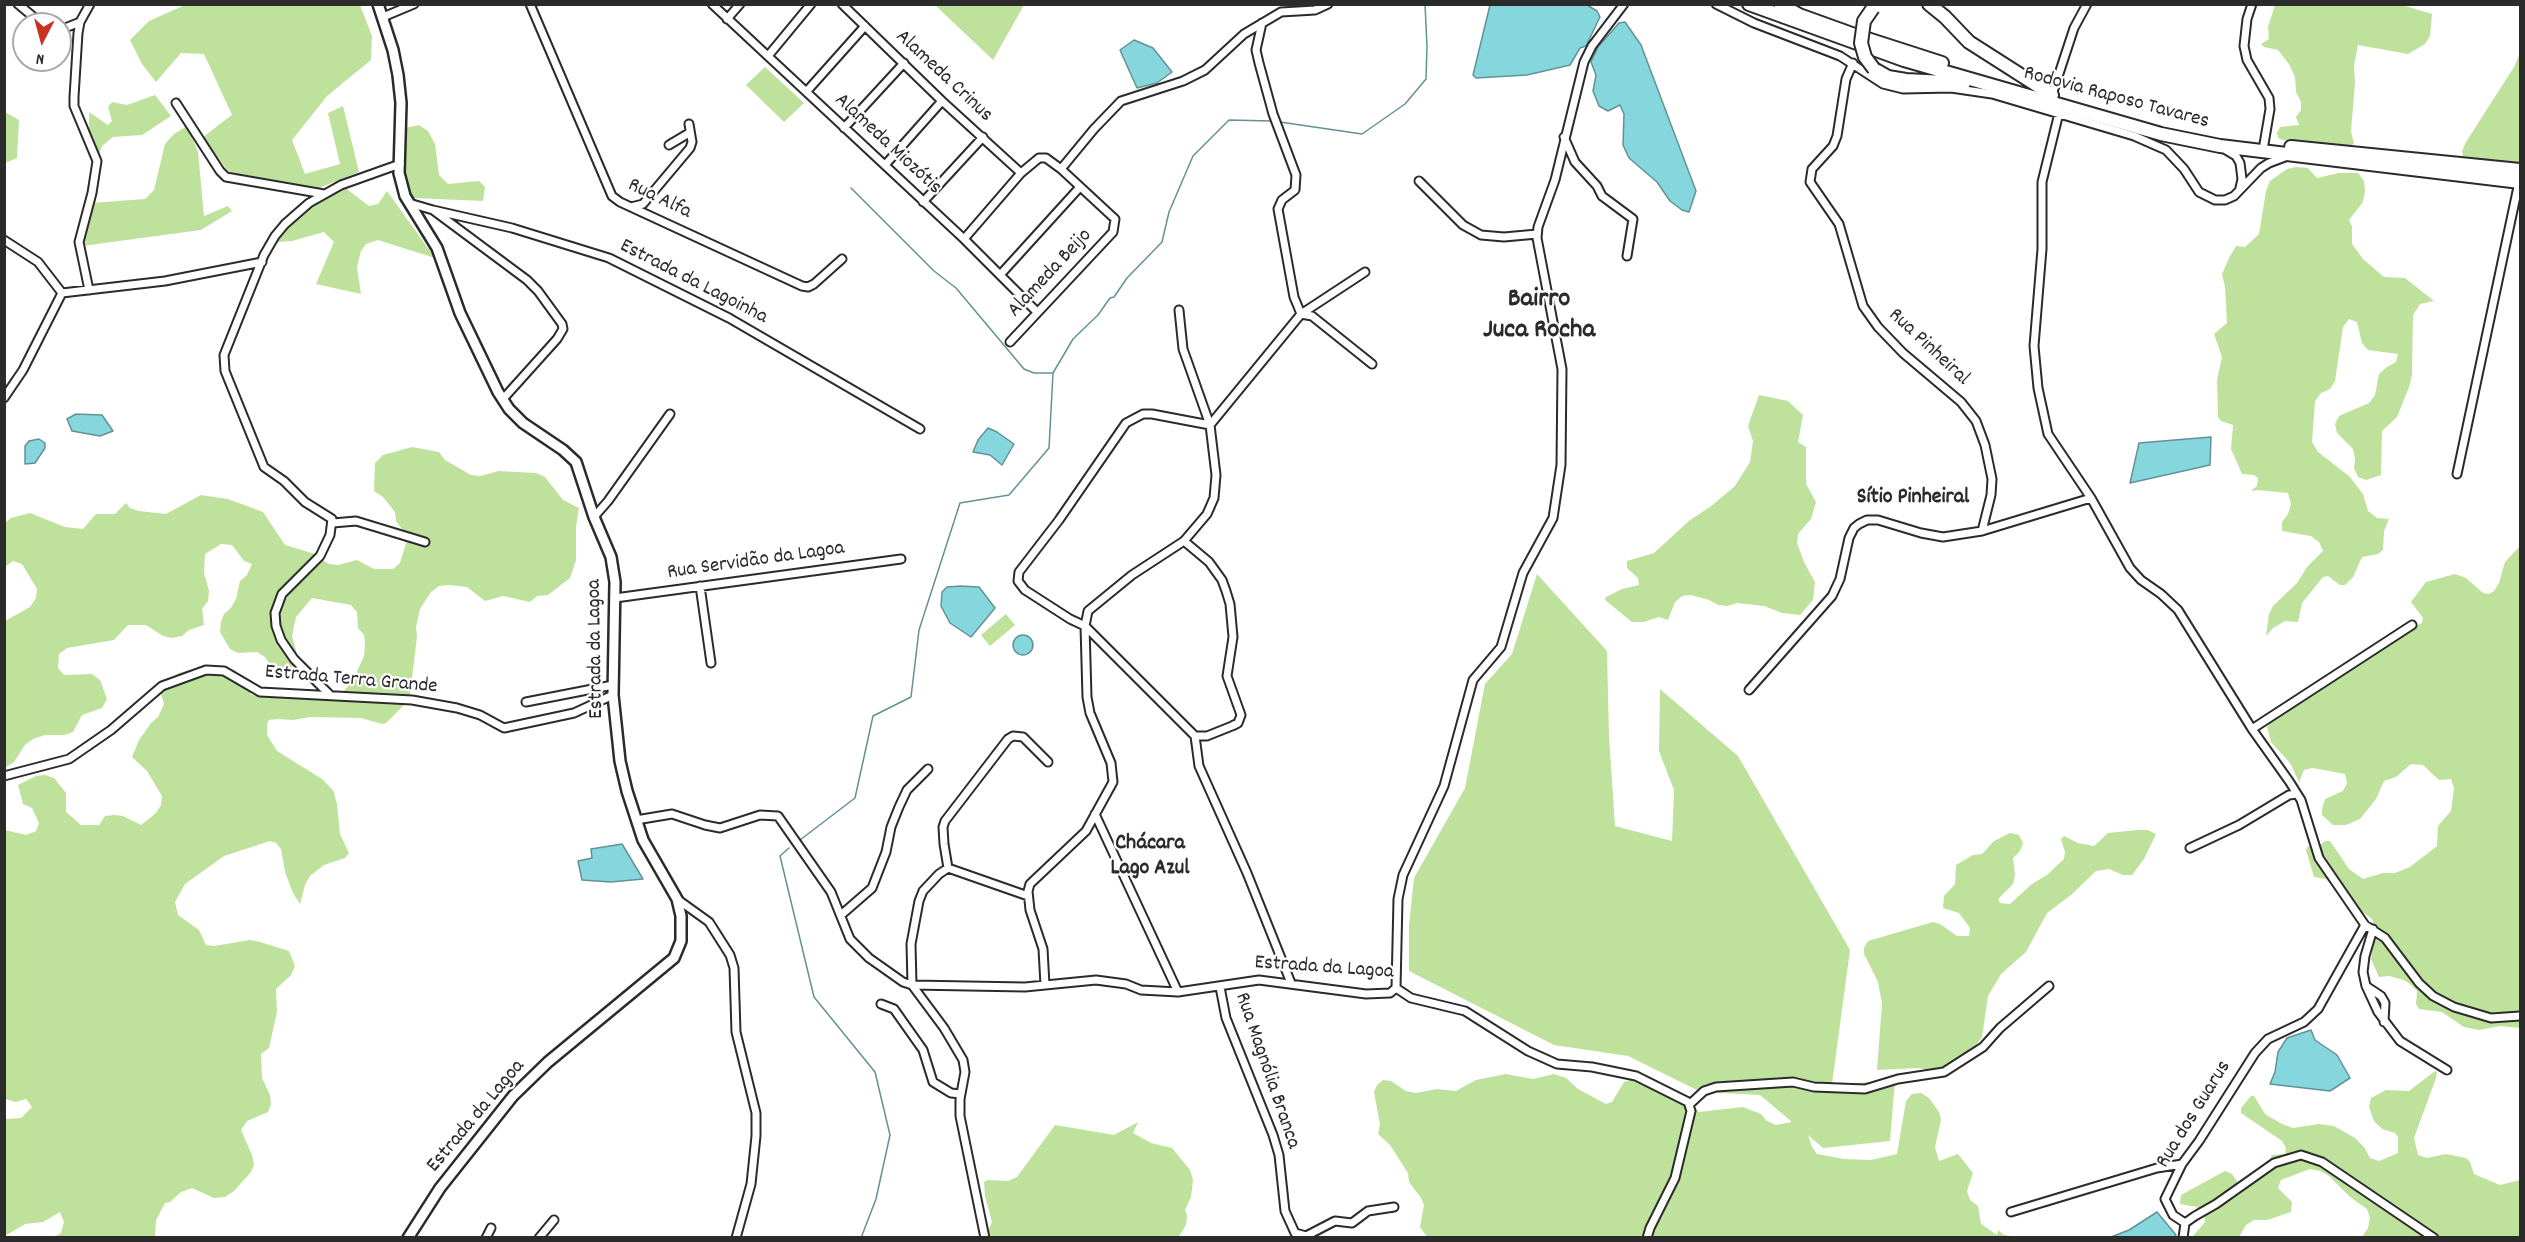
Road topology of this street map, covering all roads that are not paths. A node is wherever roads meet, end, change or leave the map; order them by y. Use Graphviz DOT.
graph roads {
  1 [pos="90,4"];
  2 [pos="378,4"];
  3 [pos="414,4"];
  4 [pos="530,4"];
  5 [pos="712,4"];
  6 [pos="740,4"];
  7 [pos="811,4"];
  8 [pos="842,4"];
  9 [pos="1328,4"];
  10 [pos="1624,4"];
  11 [pos="1716,4"];
  12 [pos="1749,4"];
  13 [pos="1780,4"];
  14 [pos="1929,4"];
  15 [pos="2087,4"];
  16 [pos="2252,4"];
  17 [pos="1876,6"];
  18 [pos="1280,8"];
  19 [pos="383,17"];
  20 [pos="727,19"];
  21 [pos="1800,20"];
  22 [pos="80,22"];
  23 [pos="1262,23"];
  24 [pos="72,25"];
  25 [pos="866,26"];
  26 [pos="768,56"];
  27 [pos="904,63"];
  28 [pos="1853,63"];
  29 [pos="1985,84"];
  30 [pos="807,92"];
  31 [pos="2052,95"];
  32 [pos="942,101"];
  33 [pos="176,103"];
  34 [pos="2059,113"];
  35 [pos="689,124"];
  36 [pos="844,128"];
  37 [pos="689,133"];
  38 [pos="1564,136"];
  39 [pos="983,137"];
  40 [pos="2264,144"];
  41 [pos="669,145"];
  42 [pos="2220,146"];
  43 [pos="2294,155"];
  44 [pos="400,164"];
  45 [pos="885,165"];
  46 [pos="1061,169"];
  47 [pos="1022,173"];
  48 [pos="2520,178"];
  49 [pos="1419,181"];
  50 [pos="1080,187"];
  51 [pos="2239,191"];
  52 [pos="324,194"];
  53 [pos="923,201"];
  54 [pos="409,203"];
  55 [pos="631,207"];
  56 [pos="433,210"];
  57 [pos="1537,234"];
  58 [pos="964,239"];
  59 [pos="4,240"];
  60 [pos="1627,256"];
  61 [pos="842,259"];
  62 [pos="262,262"];
  63 [pos="1365,272"];
  64 [pos="1000,275"];
  65 [pos="89,290"];
  66 [pos="62,293"];
  67 [pos="1179,310"];
  68 [pos="1037,312"];
  69 [pos="1301,314"];
  70 [pos="1010,342"];
  71 [pos="1372,364"];
  72 [pos="4,398"];
  73 [pos="503,399"];
  74 [pos="670,414"];
  75 [pos="1210,425"];
  76 [pos="920,429"];
  77 [pos="2457,474"];
  78 [pos="2091,498"];
  79 [pos="594,518"];
  80 [pos="333,523"];
  81 [pos="1982,531"];
  82 [pos="1184,541"];
  83 [pos="425,542"];
  84 [pos="901,559"];
  85 [pos="700,586"];
  86 [pos="615,598"];
  87 [pos="2412,625"];
  88 [pos="1085,626"];
  89 [pos="711,663"];
  90 [pos="613,690"];
  91 [pos="1749,690"];
  92 [pos="330,694"];
  93 [pos="526,702"];
  94 [pos="2252,729"];
  95 [pos="1195,736"];
  96 [pos="1048,762"];
  97 [pos="928,769"];
  98 [pos="4,776"];
  99 [pos="2297,794"];
  100 [pos="1095,814"];
  101 [pos="636,820"];
  102 [pos="2190,848"];
  103 [pos="948,868"];
  104 [pos="1028,896"];
  105 [pos="677,899"];
  106 [pos="841,915"];
  107 [pos="2365,925"];
  108 [pos="2373,929"];
  109 [pos="1291,982"];
  110 [pos="912,985"];
  111 [pos="1045,985"];
  112 [pos="2049,986"];
  113 [pos="1220,987"];
  114 [pos="1396,988"];
  115 [pos="1178,992"];
  116 [pos="881,1004"];
  117 [pos="2520,1016"];
  118 [pos="2447,1070"];
  119 [pos="961,1094"];
  120 [pos="1689,1104"];
  121 [pos="2182,1164"];
  122 [pos="1394,1207"];
  123 [pos="2011,1212"];
  124 [pos="554,1220"];
  125 [pos="2186,1223"];
  126 [pos="491,1228"];
  127 [pos="410,1237"];
  128 [pos="486,1238"];
  129 [pos="539,1238"];
  130 [pos="736,1238"];
  131 [pos="986,1238"];
  132 [pos="1647,1238"];
  133 [pos="2183,1238"];
  134 [pos="2434,1238"];
  1 -- 22 [label="street"];
  2 -- 19 [label="street, Estrada da Lagoa"];
  3 -- 19 [label="street"];
  4 -- 55 [label="street, Rua Alfa"];
  5 -- 20 [label="street, Alameda Miozótis"];
  6 -- 20 [label="street"];
  7 -- 26 [label="street"];
  8 -- 25 [label="street, Alameda Crinus"];
  9 -- 18 [label="street"];
  10 -- 38 [label="street"];
  11 -- 28 [label="street"];
  12 -- 21 [label="highway, Rodovia Raposo Tavares"];
  13 -- 21 [label="highway, Rodovia Raposo Tavares"];
  14 -- 31 [label="highway"];
  15 -- 31 [label="street"];
  16 -- 40 [label="street"];
  17 -- 29 [label="highway, bridge"];
  18 -- 23 [label="street"];
  19 -- 44 [label="street, Estrada da Lagoa"];
  20 -- 26 [label="street, Alameda Miozótis"];
  21 -- 29 [label="highway, Rodovia Raposo Tavares"];
  21 -- 31 [label="highway, Rodovia Raposo Tavares"];
  22 -- 24 [label="street"];
  22 -- 65 [label="street"];
  23 -- 46 [label="street"];
  23 -- 69 [label="street"];
  25 -- 27 [label="street, Alameda Crinus"];
  25 -- 30 [label="street"];
  26 -- 30 [label="street, Alameda Miozótis"];
  27 -- 32 [label="street, Alameda Crinus"];
  27 -- 36 [label="street"];
  28 -- 34 [label="street"];
  28 -- 81 [label="street, Rua Pinheiral"];
  29 -- 42 [label="highway, Rodovia Raposo Tavares"];
  30 -- 36 [label="street, Alameda Miozótis"];
  31 -- 40 [label="highway, Rodovia Raposo Tavares"];
  32 -- 39 [label="street, Alameda Crinus"];
  32 -- 45 [label="street"];
  33 -- 52 [label="street"];
  34 -- 51 [label="street"];
  34 -- 78 [label="street"];
  35 -- 37 [label="street"];
  36 -- 45 [label="street, Alameda Miozótis"];
  37 -- 41 [label="street"];
  37 -- 55 [label="street"];
  38 -- 57 [label="street"];
  38 -- 60 [label="street"];
  39 -- 47 [label="street, Alameda Crinus"];
  39 -- 53 [label="street"];
  40 -- 48 [label="highway, Rodovia Raposo Tavares"];
  42 -- 43 [label="highway, Rodovia Raposo Tavares"];
  42 -- 51 [label="street"];
  43 -- 48 [label="highway, Rodovia Raposo Tavares"];
  43 -- 51 [label="street"];
  44 -- 52 [label="street"];
  44 -- 54 [label="street, Estrada da Lagoa"];
  45 -- 53 [label="street, Alameda Miozótis"];
  46 -- 47 [label="street"];
  46 -- 50 [label="street"];
  47 -- 58 [label="street"];
  48 -- 77 [label="street"];
  49 -- 57 [label="street"];
  50 -- 64 [label="street"];
  50 -- 68 [label="street, Alameda Beijo"];
  52 -- 62 [label="street"];
  53 -- 58 [label="street, Alameda Miozótis"];
  54 -- 56 [label="street, Estrada da Lagoinha"];
  54 -- 73 [label="street, Estrada da Lagoa"];
  55 -- 61 [label="street, Rua Alfa"];
  56 -- 73 [label="street"];
  56 -- 76 [label="street, Estrada da Lagoinha"];
  57 -- 114 [label="street"];
  58 -- 64 [label="street, Alameda Miozótis"];
  59 -- 66 [label="street"];
  62 -- 65 [label="street"];
  62 -- 80 [label="street"];
  63 -- 69 [label="street"];
  64 -- 68 [label="street, Alameda Miozótis"];
  65 -- 66 [label="street"];
  66 -- 72 [label="street"];
  67 -- 75 [label="street"];
  68 -- 70 [label="street, Alameda Beijo"];
  69 -- 71 [label="street"];
  69 -- 75 [label="street"];
  73 -- 79 [label="street, Estrada da Lagoa"];
  74 -- 79 [label="street"];
  75 -- 82 [label="street"];
  75 -- 88 [label="street"];
  78 -- 81 [label="street"];
  78 -- 94 [label="street"];
  79 -- 86 [label="street, Estrada da Lagoa"];
  80 -- 83 [label="street"];
  80 -- 92 [label="street"];
  81 -- 91 [label="street"];
  82 -- 88 [label="street"];
  82 -- 95 [label="street"];
  84 -- 85 [label="street, Rua Servidão da Lagoa"];
  85 -- 86 [label="street, Rua Servidão da Lagoa"];
  85 -- 89 [label="street"];
  86 -- 90 [label="street, Estrada da Lagoa"];
  87 -- 94 [label="street"];
  88 -- 95 [label="street"];
  88 -- 100 [label="street"];
  90 -- 92 [label="street, Estrada Terra Grande"];
  90 -- 93 [label="street"];
  90 -- 101 [label="street, Estrada da Lagoa"];
  92 -- 98 [label="street, Estrada Terra Grande"];
  94 -- 99 [label="street"];
  95 -- 109 [label="street"];
  96 -- 103 [label="street"];
  97 -- 106 [label="street"];
  99 -- 102 [label="street"];
  99 -- 107 [label="street"];
  100 -- 104 [label="street"];
  100 -- 115 [label="street"];
  101 -- 105 [label="street, Estrada da Lagoa"];
  101 -- 106 [label="street, Estrada da Lagoa"];
  103 -- 104 [label="street"];
  103 -- 110 [label="street"];
  104 -- 111 [label="street"];
  105 -- 127 [label="street, Estrada da Lagoa"];
  105 -- 130 [label="street"];
  106 -- 110 [label="street, Estrada da Lagoa"];
  107 -- 108 [label="street"];
  107 -- 121 [label="street, Rua dos Guarus"];
  108 -- 117 [label="street"];
  108 -- 118 [label="street"];
  109 -- 113 [label="street, Estrada da Lagoa"];
  109 -- 114 [label="street, Estrada da Lagoa"];
  110 -- 111 [label="street, Estrada da Lagoa"];
  110 -- 119 [label="street"];
  111 -- 115 [label="street, Estrada da Lagoa"];
  112 -- 120 [label="street"];
  113 -- 115 [label="street, Estrada da Lagoa"];
  113 -- 122 [label="street, Rua Magnólia Branca"];
  114 -- 120 [label="street, Estrada da Lagoa"];
  116 -- 119 [label="street"];
  119 -- 131 [label="street"];
  120 -- 132 [label="street"];
  121 -- 123 [label="street"];
  121 -- 125 [label="street, Rua dos Guarus"];
  124 -- 129 [label="street"];
  125 -- 133 [label="street"];
  125 -- 134 [label="street"];
  126 -- 128 [label="street"];
}
